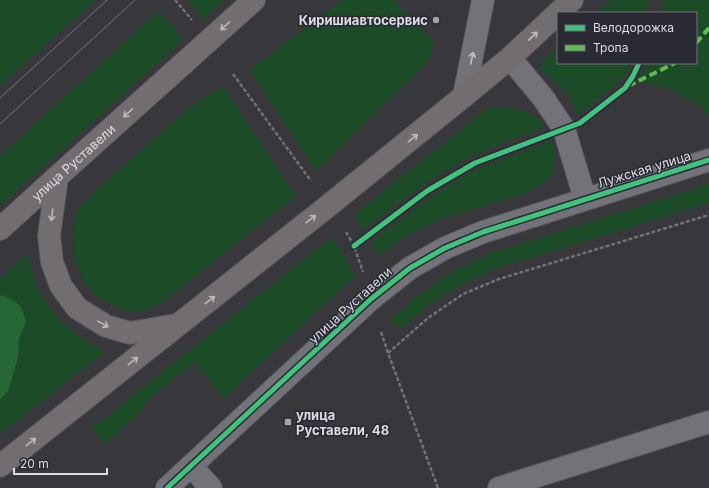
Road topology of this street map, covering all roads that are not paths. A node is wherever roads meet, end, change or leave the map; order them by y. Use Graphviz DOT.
graph roads {
  1 [pos="254,0"];
  2 [pos="483,0"];
  3 [pos="572,0"];
  4 [pos="559,12"];
  5 [pos="557,14"];
  6 [pos="510,58"];
  7 [pos="464,96"];
  8 [pos="709,160"];
  9 [pos="57,177"];
  10 [pos="586,199"];
  11 [pos="0,229"];
  12 [pos="179,324"];
  13 [pos="709,422"];
  14 [pos="0,466"];
  15 [pos="191,466"];
  16 [pos="167,488"];
  17 [pos="211,488"];
  18 [pos="499,488"];
  1 -- 9 [label="main road, улица Руставели, one-way"];
  7 -- 2 [label="street, one-way"];
  3 -- 4 [label="main road"];
  6 -- 5 [label="main road, one-way"];
  6 -- 7 [label="main road"];
  6 -- 10 [label="street, Лужская улица"];
  12 -- 7 [label="main road, one-way"];
  8 -- 10 [label="street, Лужская улица"];
  9 -- 11 [label="main road, улица Руставели"];
  9 -- 12 [label="main road, one-way"];
  10 -- 15 [label="street, улица Руставели"];
  14 -- 12 [label="main road, one-way"];
  13 -- 18 [label="street"];
  15 -- 16 [label="street, улица Руставели"];
  15 -- 17 [label="street"];
}
